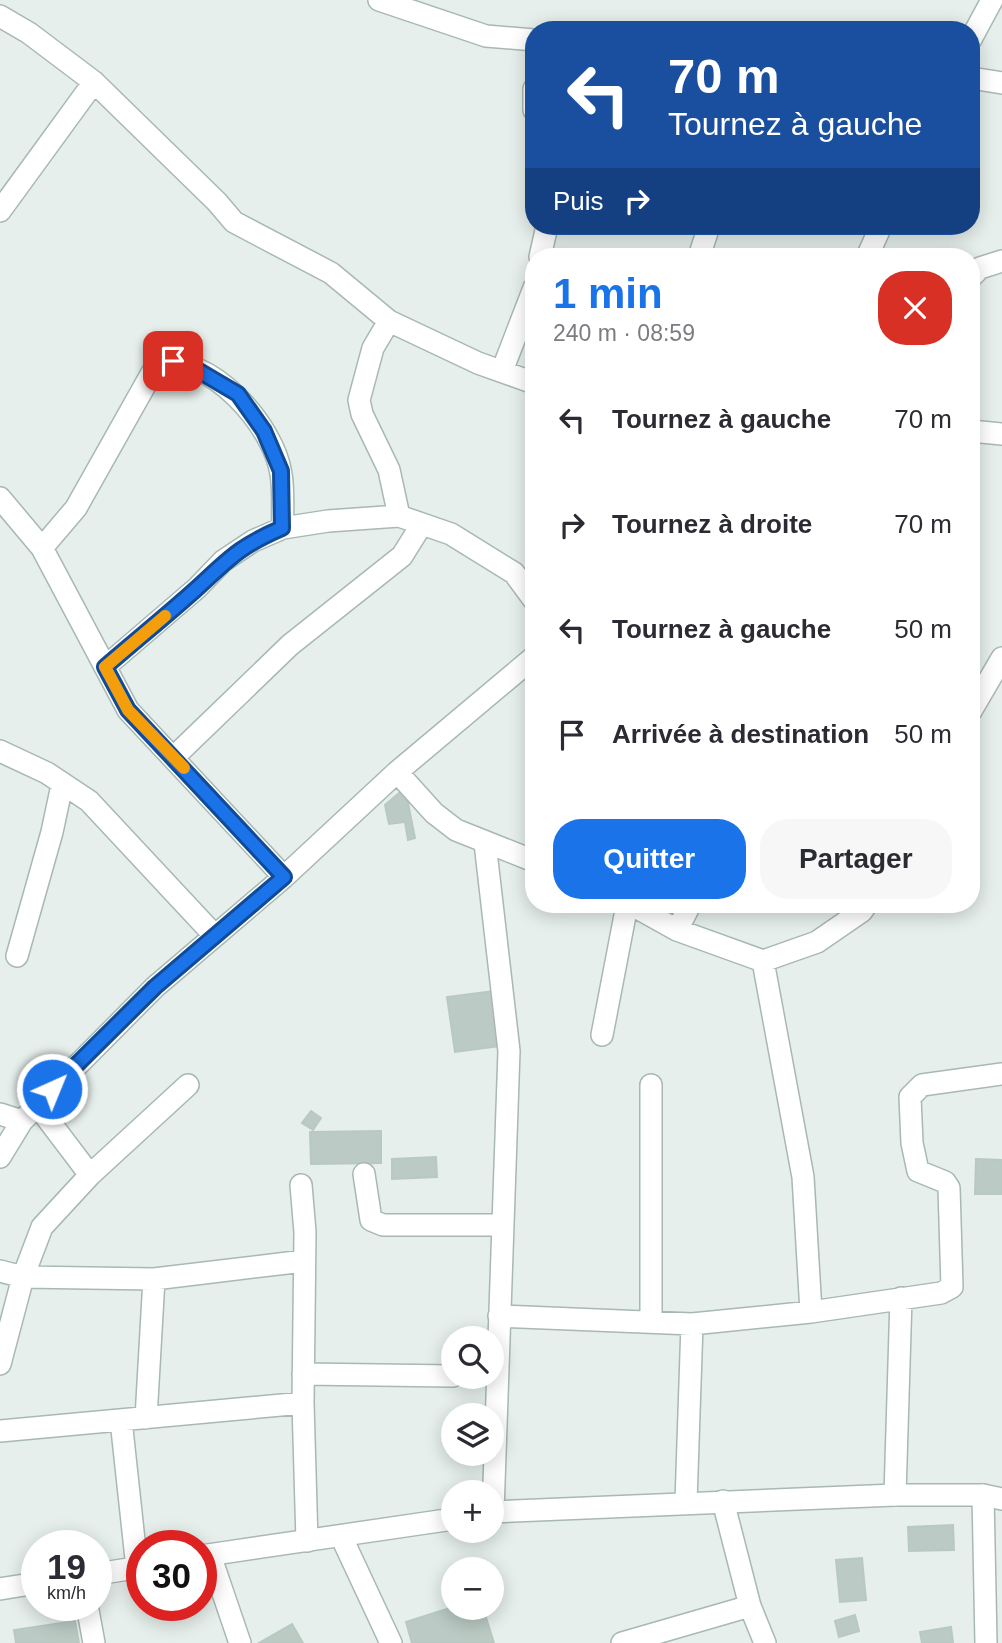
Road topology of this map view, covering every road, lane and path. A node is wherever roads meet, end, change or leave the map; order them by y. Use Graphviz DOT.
graph roads {
  1 [pos="379,0"];
  2 [pos="992,0"];
  3 [pos="0,16"];
  4 [pos="980,22"];
  5 [pos="525,39"];
  6 [pos="980,79"];
  7 [pos="94,82"];
  8 [pos="1002,83"];
  9 [pos="0,211"];
  10 [pos="1002,261"];
  11 [pos="980,268"];
  12 [pos="525,311"];
  13 [pos="389,321"];
  14 [pos="502,371"];
  15 [pos="525,380"];
  16 [pos="980,432"];
  17 [pos="1002,434"];
  18 [pos="0,498"];
  19 [pos="399,516"];
  20 [pos="422,524"];
  21 [pos="282,528"];
  22 [pos="42,548"];
  23 [pos="525,588"];
  24 [pos="1002,658"];
  25 [pos="525,665"];
  26 [pos="105,667"];
  27 [pos="980,696"];
  28 [pos="0,751"];
  29 [pos="174,757"];
  30 [pos="397,772"];
  31 [pos="62,785"];
  32 [pos="485,844"];
  33 [pos="525,858"];
  34 [pos="284,877"];
  35 [pos="628,913"];
  36 [pos="645,913"];
  37 [pos="686,913"];
  38 [pos="859,913"];
  39 [pos="677,930"];
  40 [pos="215,936"];
  41 [pos="17,956"];
  42 [pos="763,961"];
  43 [pos="602,1035"];
  44 [pos="1002,1074"];
  45 [pos="188,1085"];
  46 [pos="651,1085"];
  47 [pos="37,1105"];
  48 [pos="0,1114"];
  49 [pos="22,1121"];
  50 [pos="0,1157"];
  51 [pos="364,1174"];
  52 [pos="90,1175"];
  53 [pos="301,1185"];
  54 [pos="502,1224"];
  55 [pos="304,1261"];
  56 [pos="0,1271"];
  57 [pos="23,1277"];
  58 [pos="154,1279"];
  59 [pos="901,1298"];
  60 [pos="811,1312"];
  61 [pos="499,1317"];
  62 [pos="651,1321"];
  63 [pos="692,1324"];
  64 [pos="498,1326"];
  65 [pos="0,1364"];
  66 [pos="303,1374"];
  67 [pos="441,1376"];
  68 [pos="495,1389"];
  69 [pos="303,1402"];
  70 [pos="146,1418"];
  71 [pos="121,1420"];
  72 [pos="0,1431"];
  73 [pos="493,1480"];
  74 [pos="895,1495"];
  75 [pos="993,1497"];
  76 [pos="723,1501"];
  77 [pos="686,1502"];
  78 [pos="504,1511"];
  79 [pos="441,1520"];
  80 [pos="134,1530"];
  81 [pos="341,1536"];
  82 [pos="307,1541"];
  83 [pos="217,1553"];
  84 [pos="217,1583"];
  85 [pos="21,1586"];
  86 [pos="0,1589"];
  87 [pos="750,1606"];
  88 [pos="90,1621"];
  89 [pos="94,1643"];
  90 [pos="240,1643"];
  91 [pos="391,1643"];
  92 [pos="622,1643"];
  93 [pos="765,1643"];
  94 [pos="986,1643"];
  1 -- 5 [label="street"];
  2 -- 4 [label="street"];
  3 -- 7 [label="street"];
  6 -- 8 [label="street"];
  7 -- 9 [label="street"];
  7 -- 13 [label="street"];
  10 -- 11 [label="street"];
  12 -- 14 [label="street"];
  13 -- 14 [label="street"];
  13 -- 19 [label="street"];
  14 -- 15 [label="street"];
  16 -- 17 [label="street"];
  18 -- 22 [label="street"];
  19 -- 20 [label="street"];
  19 -- 21 [label="street"];
  20 -- 23 [label="street"];
  20 -- 29 [label="street"];
  21 -- 22 [label="street"];
  21 -- 26 [label="street"];
  22 -- 26 [label="street"];
  24 -- 27 [label="street"];
  25 -- 30 [label="street"];
  26 -- 29 [label="street"];
  28 -- 31 [label="street"];
  29 -- 34 [label="street"];
  30 -- 32 [label="street"];
  30 -- 34 [label="street"];
  31 -- 40 [label="street"];
  31 -- 41 [label="street"];
  32 -- 33 [label="street"];
  32 -- 54 [label="street"];
  34 -- 40 [label="street"];
  35 -- 43 [label="street"];
  36 -- 39 [label="street"];
  37 -- 39 [label="street"];
  38 -- 42 [label="street"];
  39 -- 42 [label="street"];
  40 -- 47 [label="street"];
  42 -- 60 [label="street"];
  44 -- 59 [label="street"];
  45 -- 52 [label="street"];
  46 -- 62 [label="street"];
  47 -- 49 [label="street"];
  47 -- 52 [label="street"];
  48 -- 49 [label="street"];
  49 -- 50 [label="street"];
  51 -- 54 [label="street"];
  52 -- 57 [label="street"];
  53 -- 55 [label="street"];
  54 -- 61 [label="street"];
  55 -- 58 [label="street"];
  55 -- 66 [label="street"];
  56 -- 57 [label="street"];
  57 -- 58 [label="street"];
  57 -- 65 [label="street"];
  58 -- 70 [label="street"];
  59 -- 60 [label="street"];
  59 -- 74 [label="street"];
  60 -- 63 [label="street"];
  61 -- 62 [label="street"];
  61 -- 64 [label="street"];
  62 -- 63 [label="street"];
  63 -- 77 [label="street"];
  66 -- 67 [label="street"];
  66 -- 69 [label="street"];
  68 -- 73 [label="street"];
  69 -- 70 [label="street"];
  69 -- 82 [label="street"];
  70 -- 71 [label="street"];
  71 -- 72 [label="street"];
  71 -- 80 [label="street"];
  74 -- 75 [label="street"];
  74 -- 76 [label="street"];
  75 -- 94 [label="street"];
  76 -- 77 [label="street"];
  76 -- 87 [label="street"];
  77 -- 78 [label="street"];
  79 -- 81 [label="street"];
  81 -- 82 [label="street"];
  81 -- 91 [label="street"];
  82 -- 83 [label="street"];
  84 -- 90 [label="street"];
  85 -- 86 [label="street"];
  87 -- 92 [label="street"];
  87 -- 93 [label="street"];
  88 -- 89 [label="street"];
}
